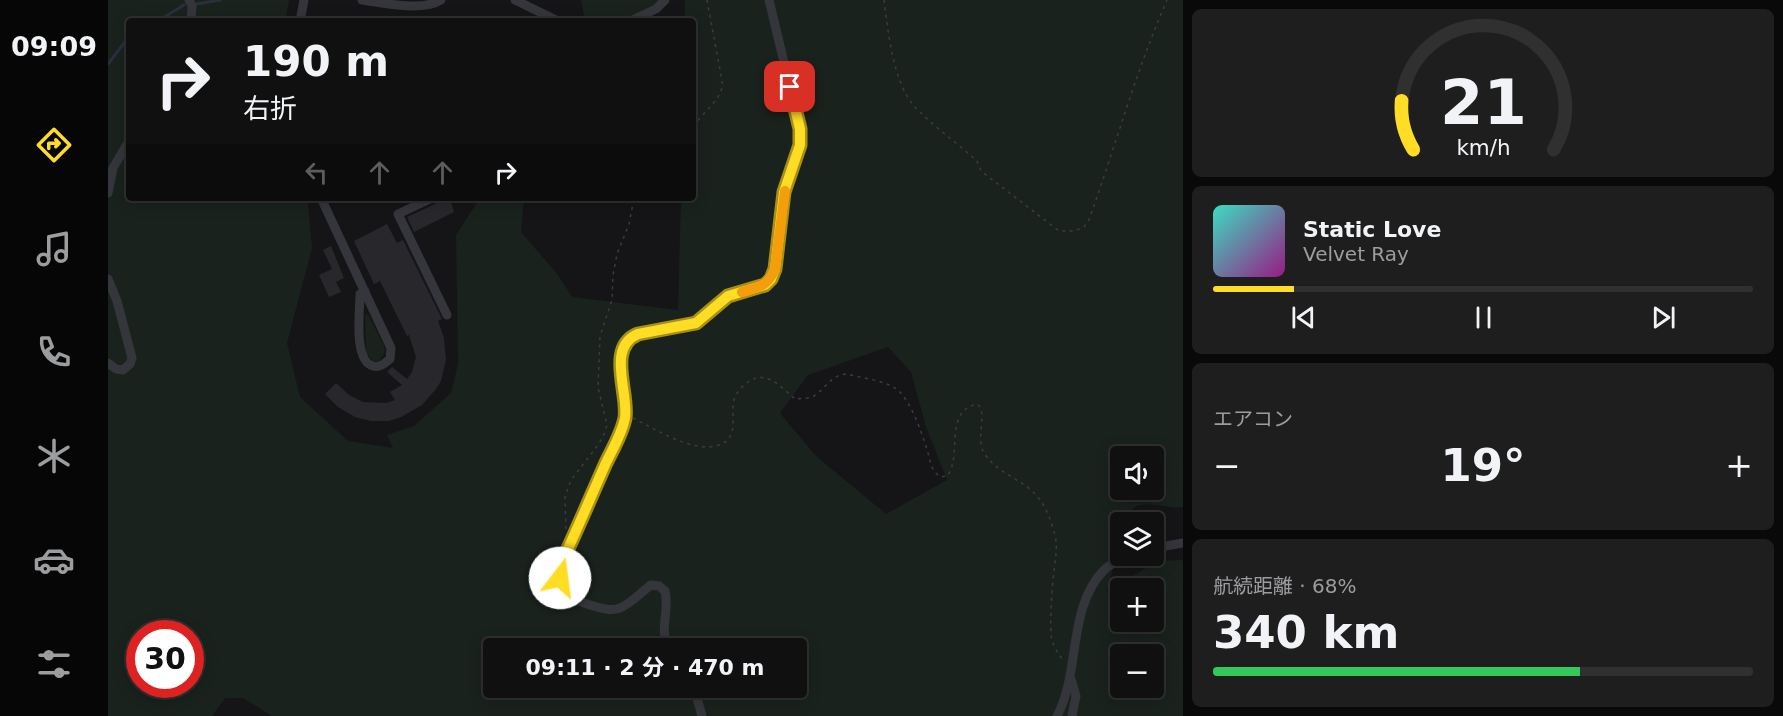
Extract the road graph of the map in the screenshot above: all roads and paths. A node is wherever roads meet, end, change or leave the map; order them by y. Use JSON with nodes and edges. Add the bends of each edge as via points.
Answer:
{"nodes":[{"id":1,"x":189,"y":0,"type":"edge"},
{"id":2,"x":304,"y":0,"type":"edge"},
{"id":3,"x":362,"y":0,"type":"edge"},
{"id":4,"x":441,"y":0,"type":"edge"},
{"id":5,"x":515,"y":0,"type":"edge"},
{"id":6,"x":665,"y":0,"type":"edge"},
{"id":7,"x":707,"y":0,"type":"edge"},
{"id":8,"x":769,"y":0,"type":"edge"},
{"id":9,"x":884,"y":0,"type":"edge"},
{"id":10,"x":1167,"y":0,"type":"edge"},
{"id":11,"x":390,"y":2,"type":"edge"},
{"id":12,"x":191,"y":18,"type":"edge"},
{"id":13,"x":301,"y":18,"type":"edge"},
{"id":14,"x":552,"y":18,"type":"edge"},
{"id":15,"x":636,"y":18,"type":"edge"},
{"id":16,"x":696,"y":123,"type":"edge"},
{"id":17,"x":126,"y":146,"type":"edge"},
{"id":18,"x":108,"y":193,"type":"edge"},
{"id":19,"x":322,"y":201,"type":"edge"},
{"id":20,"x":426,"y":201,"type":"edge"},
{"id":21,"x":633,"y":201,"type":"edge"},
{"id":22,"x":108,"y":279,"type":"edge"},
{"id":23,"x":365,"y":291,"type":"junction"},
{"id":24,"x":447,"y":315,"type":"dead end"},
{"id":25,"x":108,"y":363,"type":"edge"},
{"id":26,"x":626,"y":414,"type":"junction"},
{"id":27,"x":571,"y":542,"type":"junction"},
{"id":28,"x":1183,"y":543,"type":"edge"},
{"id":29,"x":1164,"y":546,"type":"edge"},
{"id":30,"x":1110,"y":566,"type":"edge"},
{"id":31,"x":664,"y":638,"type":"edge"},
{"id":32,"x":1072,"y":669,"type":"junction"},
{"id":33,"x":1071,"y":679,"type":"junction"},
{"id":34,"x":697,"y":698,"type":"edge"},
{"id":35,"x":702,"y":716,"type":"edge"},
{"id":36,"x":1057,"y":716,"type":"edge"},
{"id":37,"x":1072,"y":716,"type":"edge"}],
"edges":[{"from":1,"to":12,"type":"street"},
{"from":2,"to":13,"type":"street"},
{"from":3,"to":11,"type":"street"},
{"from":4,"to":11,"type":"street","via":[[422,6]]},
{"from":5,"to":14,"type":"street"},
{"from":6,"to":15,"type":"street"},
{"from":7,"to":16,"type":"path","via":[[723,86]]},
{"from":8,"to":26,"type":"street","via":[[800,137],[784,192],[775,269],[765,285],[728,296],[696,323],[631,337],[622,352]]},
{"from":9,"to":10,"type":"path","via":[[900,78],[914,105],[977,161],[981,171],[1063,232],[1084,227],[1089,220],[1131,92]]},
{"from":17,"to":18,"type":"street","via":[[113,168]]},
{"from":19,"to":23,"type":"street"},
{"from":20,"to":24,"type":"street","via":[[398,214]]},
{"from":21,"to":27,"type":"path","via":[[617,254],[612,300],[600,336],[598,387],[607,425],[603,437],[571,480],[565,497],[564,516]]},
{"from":22,"to":25,"type":"street","via":[[132,358],[123,370]]},
{"from":23,"to":23,"type":"street","via":[[391,348],[390,359],[380,366],[364,360],[360,350],[360,294]]},
{"from":26,"to":27,"type":"street"},
{"from":26,"to":32,"type":"path","via":[[669,438],[719,445],[732,433],[734,399],[753,379],[771,379],[795,399],[814,396],[833,378],[846,374],[890,385],[903,395],[922,434],[932,468],[941,477],[947,476],[954,465],[959,418],[971,405],[981,406],[980,438],[984,453],[990,462],[1035,494],[1049,519],[1057,549],[1051,639]]},
{"from":27,"to":31,"type":"street","via":[[560,566],[566,592],[578,602],[609,610],[620,608],[651,585],[659,586],[667,600]]},
{"from":28,"to":29,"type":"street"},
{"from":30,"to":32,"type":"street","via":[[1093,584],[1081,613]]},
{"from":32,"to":33,"type":"street"},
{"from":33,"to":36,"type":"street"},
{"from":33,"to":37,"type":"street","via":[[1076,696]]},
{"from":34,"to":35,"type":"street"}]}
